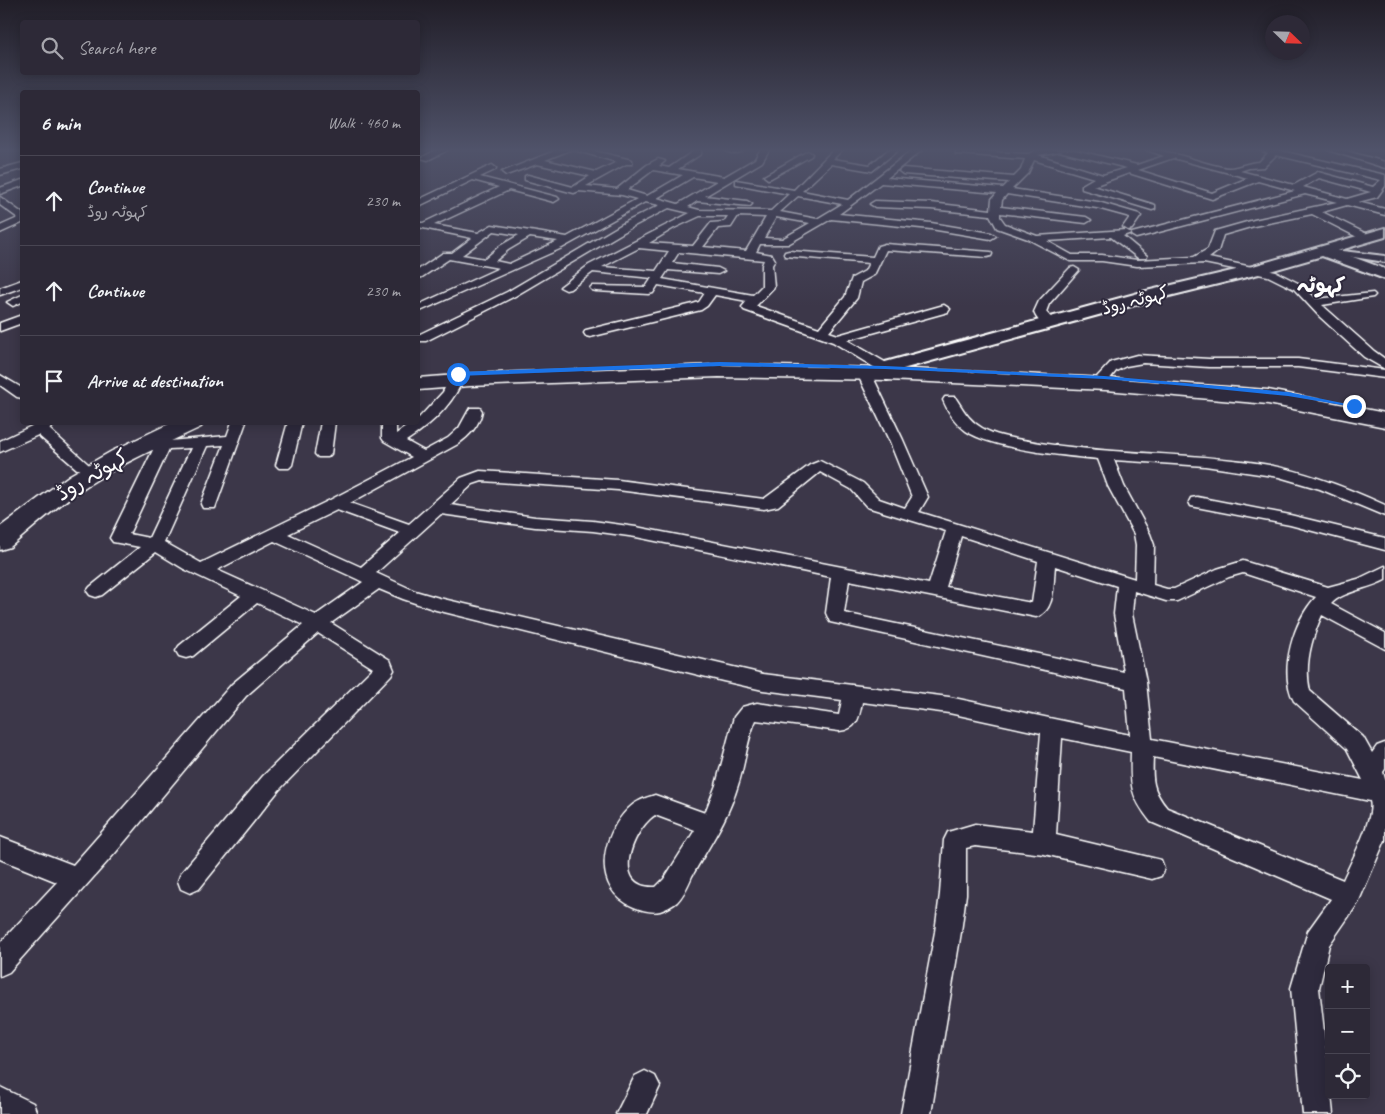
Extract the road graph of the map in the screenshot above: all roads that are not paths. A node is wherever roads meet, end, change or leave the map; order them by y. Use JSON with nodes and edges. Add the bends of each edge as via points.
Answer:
{"nodes":[{"id":1,"x":3,"y":202,"type":"edge"},
{"id":2,"x":471,"y":202,"type":"edge"},
{"id":3,"x":641,"y":202,"type":"edge"},
{"id":4,"x":654,"y":202,"type":"edge"},
{"id":5,"x":689,"y":202,"type":"edge"},
{"id":6,"x":721,"y":202,"type":"edge"},
{"id":7,"x":785,"y":202,"type":"edge"},
{"id":8,"x":845,"y":202,"type":"edge"},
{"id":9,"x":999,"y":202,"type":"edge"},
{"id":10,"x":1074,"y":202,"type":"edge"},
{"id":11,"x":1135,"y":202,"type":"edge"},
{"id":12,"x":1268,"y":202,"type":"edge"},
{"id":13,"x":1345,"y":202,"type":"edge"},
{"id":14,"x":1351,"y":202,"type":"edge"},
{"id":15,"x":850,"y":203,"type":"joint"},
{"id":16,"x":875,"y":204,"type":"dead end"},
{"id":17,"x":667,"y":205,"type":"junction"},
{"id":18,"x":440,"y":207,"type":"dead end"},
{"id":19,"x":1152,"y":207,"type":"dead end"},
{"id":20,"x":678,"y":208,"type":"junction"},
{"id":21,"x":776,"y":211,"type":"junction"},
{"id":22,"x":995,"y":211,"type":"junction"},
{"id":23,"x":1313,"y":211,"type":"junction"},
{"id":24,"x":1385,"y":212,"type":"edge"},
{"id":25,"x":699,"y":213,"type":"junction"},
{"id":26,"x":735,"y":214,"type":"junction"},
{"id":27,"x":20,"y":215,"type":"edge"},
{"id":28,"x":829,"y":216,"type":"junction"},
{"id":29,"x":1086,"y":220,"type":"dead end"},
{"id":30,"x":20,"y":221,"type":"edge"},
{"id":31,"x":819,"y":222,"type":"junction"},
{"id":32,"x":963,"y":222,"type":"dead end"},
{"id":33,"x":420,"y":223,"type":"edge"},
{"id":34,"x":1001,"y":226,"type":"junction"},
{"id":35,"x":0,"y":230,"type":"edge"},
{"id":36,"x":1130,"y":232,"type":"junction"},
{"id":37,"x":1385,"y":232,"type":"edge"},
{"id":38,"x":528,"y":234,"type":"junction"},
{"id":39,"x":1113,"y":234,"type":"junction"},
{"id":40,"x":991,"y":236,"type":"dead end"},
{"id":41,"x":481,"y":237,"type":"junction"},
{"id":42,"x":1367,"y":238,"type":"junction"},
{"id":43,"x":1035,"y":239,"type":"junction"},
{"id":44,"x":569,"y":240,"type":"junction"},
{"id":45,"x":759,"y":240,"type":"junction"},
{"id":46,"x":637,"y":245,"type":"junction"},
{"id":47,"x":675,"y":249,"type":"junction"},
{"id":48,"x":695,"y":250,"type":"junction"},
{"id":49,"x":1324,"y":251,"type":"junction"},
{"id":50,"x":749,"y":254,"type":"junction"},
{"id":51,"x":789,"y":254,"type":"dead end"},
{"id":52,"x":987,"y":254,"type":"dead end"},
{"id":53,"x":454,"y":256,"type":"junction"},
{"id":54,"x":1142,"y":256,"type":"dead end"},
{"id":55,"x":1385,"y":259,"type":"edge"},
{"id":56,"x":875,"y":260,"type":"junction"},
{"id":57,"x":1196,"y":260,"type":"junction"},
{"id":58,"x":488,"y":262,"type":"junction"},
{"id":59,"x":508,"y":267,"type":"junction"},
{"id":60,"x":591,"y":269,"type":"junction"},
{"id":61,"x":1074,"y":270,"type":"dead end"},
{"id":62,"x":1258,"y":270,"type":"junction"},
{"id":63,"x":718,"y":271,"type":"dead end"},
{"id":64,"x":420,"y":273,"type":"edge"},
{"id":65,"x":660,"y":274,"type":"junction"},
{"id":66,"x":1385,"y":274,"type":"edge"},
{"id":67,"x":20,"y":284,"type":"edge"},
{"id":68,"x":566,"y":287,"type":"dead end"},
{"id":69,"x":596,"y":288,"type":"dead end"},
{"id":70,"x":0,"y":292,"type":"edge"},
{"id":71,"x":712,"y":292,"type":"junction"},
{"id":72,"x":1369,"y":295,"type":"dead end"},
{"id":73,"x":755,"y":299,"type":"junction"},
{"id":74,"x":1314,"y":303,"type":"junction"},
{"id":75,"x":421,"y":305,"type":"edge"},
{"id":76,"x":944,"y":309,"type":"dead end"},
{"id":77,"x":20,"y":320,"type":"edge"},
{"id":78,"x":1050,"y":323,"type":"junction"},
{"id":79,"x":0,"y":327,"type":"edge"},
{"id":80,"x":590,"y":333,"type":"dead end"},
{"id":81,"x":821,"y":334,"type":"junction"},
{"id":82,"x":422,"y":338,"type":"dead end"},
{"id":83,"x":837,"y":340,"type":"junction"},
{"id":84,"x":1385,"y":365,"type":"edge"},
{"id":85,"x":886,"y":371,"type":"junction"},
{"id":86,"x":864,"y":373,"type":"junction"},
{"id":87,"x":1385,"y":374,"type":"edge"},
{"id":88,"x":420,"y":378,"type":"edge"},
{"id":89,"x":457,"y":378,"type":"junction"},
{"id":90,"x":1104,"y":378,"type":"junction"},
{"id":91,"x":0,"y":379,"type":"edge"},
{"id":92,"x":420,"y":384,"type":"edge"},
{"id":93,"x":20,"y":393,"type":"edge"},
{"id":94,"x":950,"y":400,"type":"dead end"},
{"id":95,"x":475,"y":411,"type":"dead end"},
{"id":96,"x":1385,"y":413,"type":"edge"},
{"id":97,"x":1385,"y":420,"type":"edge"},
{"id":98,"x":420,"y":422,"type":"edge"},
{"id":99,"x":46,"y":425,"type":"edge"},
{"id":100,"x":49,"y":425,"type":"edge"},
{"id":101,"x":168,"y":425,"type":"edge"},
{"id":102,"x":238,"y":425,"type":"edge"},
{"id":103,"x":294,"y":425,"type":"edge"},
{"id":104,"x":328,"y":425,"type":"edge"},
{"id":105,"x":389,"y":425,"type":"edge"},
{"id":106,"x":416,"y":425,"type":"edge"},
{"id":107,"x":197,"y":432,"type":"edge"},
{"id":108,"x":233,"y":440,"type":"junction"},
{"id":109,"x":396,"y":441,"type":"junction"},
{"id":110,"x":163,"y":445,"type":"junction"},
{"id":111,"x":0,"y":447,"type":"edge"},
{"id":112,"x":138,"y":447,"type":"junction"},
{"id":113,"x":323,"y":454,"type":"dead end"},
{"id":114,"x":1104,"y":455,"type":"junction"},
{"id":115,"x":424,"y":457,"type":"junction"},
{"id":116,"x":284,"y":465,"type":"dead end"},
{"id":117,"x":82,"y":466,"type":"junction"},
{"id":118,"x":1197,"y":502,"type":"dead end"},
{"id":119,"x":209,"y":504,"type":"dead end"},
{"id":120,"x":336,"y":504,"type":"junction"},
{"id":121,"x":437,"y":508,"type":"junction"},
{"id":122,"x":1385,"y":511,"type":"edge"},
{"id":123,"x":909,"y":515,"type":"junction"},
{"id":124,"x":0,"y":527,"type":"edge"},
{"id":125,"x":955,"y":529,"type":"junction"},
{"id":126,"x":412,"y":531,"type":"junction"},
{"id":127,"x":275,"y":536,"type":"junction"},
{"id":128,"x":0,"y":541,"type":"edge"},
{"id":129,"x":155,"y":544,"type":"junction"},
{"id":130,"x":1385,"y":544,"type":"edge"},
{"id":131,"x":1047,"y":559,"type":"junction"},
{"id":132,"x":202,"y":570,"type":"junction"},
{"id":133,"x":842,"y":572,"type":"junction"},
{"id":134,"x":1385,"y":572,"type":"edge"},
{"id":135,"x":370,"y":578,"type":"junction"},
{"id":136,"x":1135,"y":586,"type":"junction"},
{"id":137,"x":96,"y":591,"type":"dead end"},
{"id":138,"x":935,"y":592,"type":"junction"},
{"id":139,"x":255,"y":595,"type":"junction"},
{"id":140,"x":1324,"y":600,"type":"junction"},
{"id":141,"x":318,"y":624,"type":"junction"},
{"id":142,"x":1385,"y":642,"type":"edge"},
{"id":143,"x":186,"y":651,"type":"dead end"},
{"id":144,"x":1136,"y":682,"type":"junction"},
{"id":145,"x":853,"y":694,"type":"junction"},
{"id":146,"x":1052,"y":727,"type":"junction"},
{"id":147,"x":1142,"y":746,"type":"junction"},
{"id":148,"x":1385,"y":752,"type":"edge"},
{"id":149,"x":1374,"y":782,"type":"junction"},
{"id":150,"x":709,"y":825,"type":"dead end"},
{"id":151,"x":1044,"y":843,"type":"junction"},
{"id":152,"x":0,"y":848,"type":"edge"},
{"id":153,"x":1152,"y":868,"type":"dead end"},
{"id":154,"x":76,"y":878,"type":"junction"},
{"id":155,"x":190,"y":882,"type":"dead end"},
{"id":156,"x":1349,"y":895,"type":"junction"},
{"id":157,"x":0,"y":963,"type":"edge"},
{"id":158,"x":645,"y":1086,"type":"dead end"},
{"id":159,"x":0,"y":1102,"type":"edge"},
{"id":160,"x":22,"y":1114,"type":"edge"},
{"id":161,"x":631,"y":1114,"type":"edge"},
{"id":162,"x":916,"y":1114,"type":"edge"},
{"id":163,"x":1318,"y":1114,"type":"edge"}],
"edges":[{"from":1,"to":27,"type":"street"},
{"from":2,"to":33,"type":"street"},
{"from":3,"to":44,"type":"street"},
{"from":4,"to":17,"type":"street"},
{"from":5,"to":20,"type":"street"},
{"from":6,"to":21,"type":"street"},
{"from":7,"to":21,"type":"street"},
{"from":8,"to":15,"type":"street"},
{"from":9,"to":22,"type":"street"},
{"from":10,"to":36,"type":"street","via":[[1136,216]]},
{"from":11,"to":19,"type":"street"},
{"from":12,"to":36,"type":"street"},
{"from":13,"to":23,"type":"street"},
{"from":14,"to":24,"type":"street"},
{"from":15,"to":28,"type":"street"},
{"from":16,"to":22,"type":"street"},
{"from":17,"to":20,"type":"street"},
{"from":17,"to":82,"type":"street","via":[[511,294]]},
{"from":18,"to":33,"type":"street"},
{"from":20,"to":25,"type":"street"},
{"from":21,"to":26,"type":"street"},
{"from":21,"to":31,"type":"street"},
{"from":21,"to":45,"type":"street"},
{"from":22,"to":29,"type":"street"},
{"from":22,"to":34,"type":"street"},
{"from":23,"to":42,"type":"street"},
{"from":23,"to":57,"type":"street","via":[[1262,220],[1219,233],[1213,251]]},
{"from":25,"to":26,"type":"street"},
{"from":25,"to":46,"type":"street"},
{"from":26,"to":48,"type":"street","via":[[727,225],[715,226]]},
{"from":28,"to":31,"type":"street"},
{"from":28,"to":40,"type":"street","via":[[923,223]]},
{"from":30,"to":35,"type":"street"},
{"from":31,"to":45,"type":"street","via":[[784,242]]},
{"from":32,"to":34,"type":"street"},
{"from":33,"to":41,"type":"street"},
{"from":34,"to":43,"type":"street"},
{"from":36,"to":39,"type":"street"},
{"from":37,"to":42,"type":"main road","name":"کہوٹہ روڈ"},
{"from":38,"to":41,"type":"street","via":[[492,228]]},
{"from":38,"to":44,"type":"street"},
{"from":38,"to":58,"type":"street"},
{"from":39,"to":43,"type":"street"},
{"from":39,"to":54,"type":"street"},
{"from":41,"to":53,"type":"street"},
{"from":42,"to":49,"type":"main road","name":"کہوٹہ روڈ"},
{"from":43,"to":57,"type":"street","via":[[1070,258],[1138,263]]},
{"from":44,"to":59,"type":"street"},
{"from":45,"to":50,"type":"street"},
{"from":46,"to":47,"type":"street"},
{"from":46,"to":60,"type":"street"},
{"from":47,"to":48,"type":"street"},
{"from":47,"to":65,"type":"street"},
{"from":48,"to":50,"type":"street"},
{"from":49,"to":55,"type":"street"},
{"from":49,"to":62,"type":"main road","name":"کہوٹہ روڈ"},
{"from":49,"to":66,"type":"main road"},
{"from":50,"to":73,"type":"street","via":[[770,260],[767,265],[768,287]]},
{"from":51,"to":56,"type":"street"},
{"from":52,"to":56,"type":"street","via":[[886,247]]},
{"from":53,"to":58,"type":"street"},
{"from":53,"to":64,"type":"street","via":[[444,255],[432,260]]},
{"from":56,"to":81,"type":"street","via":[[870,273],[856,280],[849,301]]},
{"from":57,"to":62,"type":"street"},
{"from":58,"to":59,"type":"street"},
{"from":59,"to":75,"type":"street"},
{"from":60,"to":65,"type":"street"},
{"from":60,"to":68,"type":"street"},
{"from":61,"to":78,"type":"street","via":[[1043,303],[1040,312]]},
{"from":62,"to":74,"type":"street","via":[[1294,284]]},
{"from":62,"to":78,"type":"main road","name":"کہوٹہ روڈ"},
{"from":63,"to":65,"type":"street"},
{"from":65,"to":69,"type":"street","via":[[649,291]]},
{"from":65,"to":71,"type":"street"},
{"from":67,"to":70,"type":"street"},
{"from":71,"to":73,"type":"street"},
{"from":71,"to":80,"type":"street","via":[[697,307]]},
{"from":72,"to":74,"type":"street"},
{"from":73,"to":81,"type":"street","via":[[748,306]]},
{"from":74,"to":84,"type":"street"},
{"from":76,"to":83,"type":"street"},
{"from":77,"to":79,"type":"street"},
{"from":78,"to":85,"type":"main road","name":"کہوٹہ روڈ"},
{"from":81,"to":83,"type":"street"},
{"from":83,"to":85,"type":"street"},
{"from":85,"to":86,"type":"main road","name":"کہوٹہ روڈ"},
{"from":85,"to":89,"type":"main road","name":"کہوٹہ روڈ","via":[[710,364]]},
{"from":85,"to":90,"type":"main road"},
{"from":85,"to":97,"type":"main road","via":[[1268,397]]},
{"from":86,"to":89,"type":"main road","name":"کہوٹہ روڈ","via":[[719,371]]},
{"from":86,"to":123,"type":"street","via":[[920,497]]},
{"from":87,"to":90,"type":"street","via":[[1298,363],[1209,363],[1143,358],[1120,363]]},
{"from":88,"to":89,"type":"main road","name":"کہوٹہ روڈ"},
{"from":89,"to":92,"type":"main road","name":"کہوٹہ روڈ"},
{"from":89,"to":98,"type":"street","via":[[433,412]]},
{"from":90,"to":96,"type":"main road","via":[[1288,394]]},
{"from":91,"to":93,"type":"street"},
{"from":94,"to":114,"type":"street","via":[[962,421],[990,437],[1056,451]]},
{"from":95,"to":115,"type":"street","via":[[468,430]]},
{"from":99,"to":111,"type":"street"},
{"from":100,"to":117,"type":"street"},
{"from":101,"to":117,"type":"main road","name":"کہوٹہ روڈ"},
{"from":102,"to":108,"type":"street"},
{"from":103,"to":116,"type":"street"},
{"from":104,"to":113,"type":"street"},
{"from":105,"to":109,"type":"street","via":[[390,438]]},
{"from":106,"to":109,"type":"street"},
{"from":107,"to":108,"type":"street"},
{"from":107,"to":110,"type":"street"},
{"from":107,"to":112,"type":"main road","name":"کہوٹہ روڈ"},
{"from":107,"to":129,"type":"street"},
{"from":108,"to":119,"type":"street"},
{"from":109,"to":115,"type":"street"},
{"from":110,"to":112,"type":"street"},
{"from":110,"to":129,"type":"street","via":[[119,538]]},
{"from":112,"to":128,"type":"main road","name":"کہوٹہ روڈ","via":[[78,480],[38,508]]},
{"from":114,"to":122,"type":"street","via":[[1188,459],[1265,469],[1304,479]]},
{"from":114,"to":136,"type":"street","via":[[1145,544]]},
{"from":115,"to":120,"type":"street"},
{"from":117,"to":124,"type":"main road","name":"کہوٹہ روڈ"},
{"from":118,"to":130,"type":"street","via":[[1290,520]]},
{"from":120,"to":126,"type":"street"},
{"from":120,"to":127,"type":"street"},
{"from":121,"to":123,"type":"street","via":[[467,481],[480,476],[618,485],[764,504],[772,502],[820,466],[857,486],[873,503]]},
{"from":121,"to":126,"type":"street"},
{"from":121,"to":133,"type":"street","via":[[636,532]]},
{"from":123,"to":125,"type":"street"},
{"from":125,"to":131,"type":"street"},
{"from":125,"to":138,"type":"street"},
{"from":126,"to":135,"type":"street"},
{"from":127,"to":132,"type":"street"},
{"from":127,"to":135,"type":"street"},
{"from":129,"to":132,"type":"street"},
{"from":129,"to":137,"type":"street"},
{"from":131,"to":136,"type":"street"},
{"from":131,"to":138,"type":"street","via":[[1040,605],[1036,610]]},
{"from":132,"to":139,"type":"street"},
{"from":133,"to":138,"type":"street"},
{"from":133,"to":144,"type":"street","via":[[834,612],[836,617]]},
{"from":134,"to":140,"type":"street"},
{"from":135,"to":141,"type":"street"},
{"from":135,"to":145,"type":"street","via":[[436,604],[714,671],[763,682]]},
{"from":136,"to":140,"type":"street","via":[[1177,595],[1223,572],[1243,567]]},
{"from":136,"to":144,"type":"street","via":[[1123,614]]},
{"from":139,"to":141,"type":"street"},
{"from":139,"to":143,"type":"street"},
{"from":140,"to":142,"type":"street"},
{"from":140,"to":149,"type":"street","via":[[1310,617],[1303,634],[1297,685],[1301,695],[1355,743]]},
{"from":141,"to":154,"type":"street","via":[[228,701]]},
{"from":141,"to":155,"type":"street","via":[[382,665],[384,670],[271,784]]},
{"from":144,"to":147,"type":"street"},
{"from":145,"to":146,"type":"street","via":[[949,705]]},
{"from":145,"to":150,"type":"street","via":[[846,722],[749,712],[724,796]]},
{"from":146,"to":147,"type":"street"},
{"from":146,"to":151,"type":"street"},
{"from":147,"to":149,"type":"street"},
{"from":147,"to":156,"type":"street","via":[[1141,780],[1147,800],[1159,815]]},
{"from":148,"to":149,"type":"street"},
{"from":149,"to":156,"type":"street","via":[[1383,807],[1375,835]]},
{"from":151,"to":153,"type":"street"},
{"from":151,"to":162,"type":"street","via":[[975,835],[956,840],[948,932]]},
{"from":152,"to":154,"type":"street"},
{"from":154,"to":157,"type":"street"},
{"from":156,"to":163,"type":"street","via":[[1317,940],[1305,988]]},
{"from":158,"to":161,"type":"street"},
{"from":159,"to":160,"type":"street"}]}
